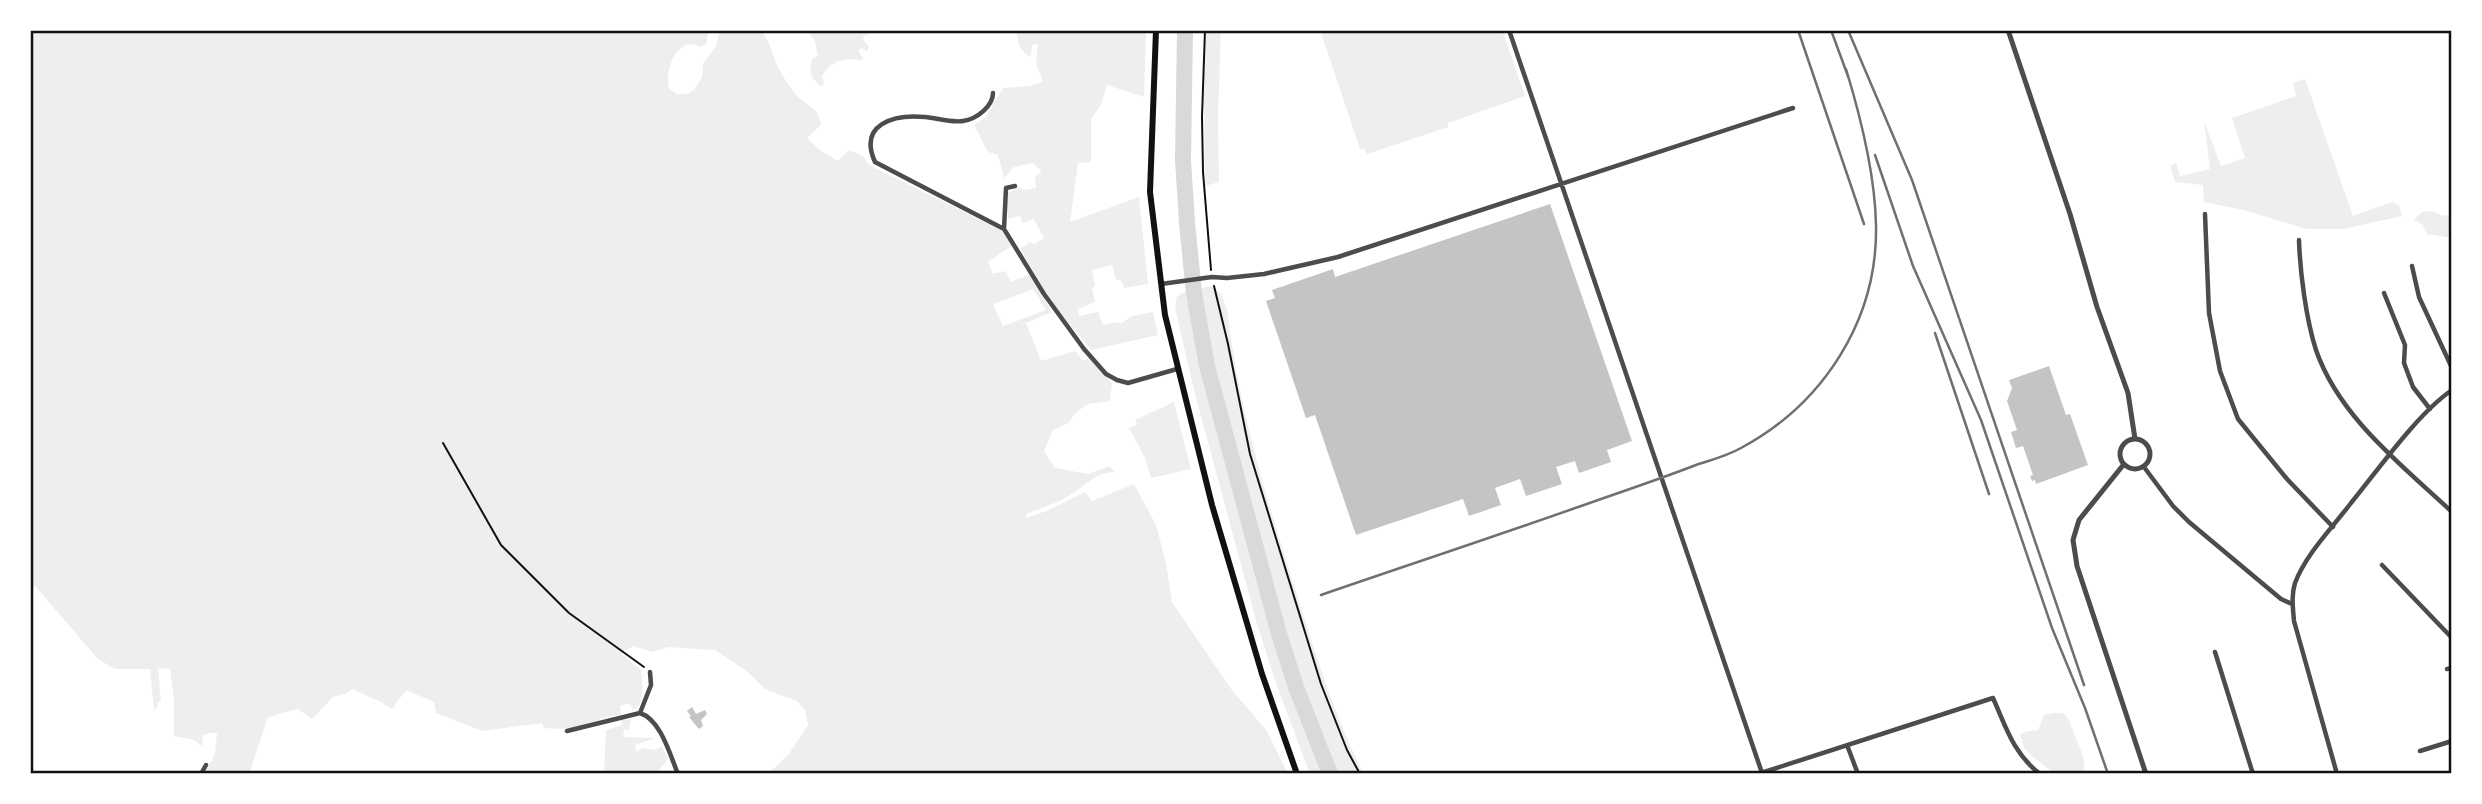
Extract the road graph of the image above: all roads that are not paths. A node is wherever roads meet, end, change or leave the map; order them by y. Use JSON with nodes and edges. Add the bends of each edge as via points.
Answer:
{"nodes":[{"id":1,"x":1156,"y":30,"type":"edge"},
{"id":2,"x":1509,"y":30,"type":"edge"},
{"id":3,"x":2008,"y":30,"type":"edge"},
{"id":4,"x":993,"y":93,"type":"dead end"},
{"id":5,"x":1793,"y":108,"type":"dead end"},
{"id":6,"x":1015,"y":186,"type":"dead end"},
{"id":7,"x":1561,"y":186,"type":"junction"},
{"id":8,"x":2205,"y":214,"type":"dead end"},
{"id":9,"x":1004,"y":229,"type":"junction"},
{"id":10,"x":2299,"y":240,"type":"dead end"},
{"id":11,"x":2412,"y":266,"type":"dead end"},
{"id":12,"x":1160,"y":285,"type":"junction"},
{"id":13,"x":2384,"y":293,"type":"dead end"},
{"id":14,"x":2452,"y":368,"type":"edge"},
{"id":15,"x":1177,"y":369,"type":"junction"},
{"id":16,"x":2452,"y":390,"type":"edge"},
{"id":17,"x":2430,"y":409,"type":"junction"},
{"id":18,"x":2135,"y":439,"type":"junction"},
{"id":19,"x":2391,"y":454,"type":"junction"},
{"id":20,"x":2124,"y":464,"type":"junction"},
{"id":21,"x":2144,"y":467,"type":"junction"},
{"id":22,"x":2452,"y":512,"type":"edge"},
{"id":23,"x":2333,"y":527,"type":"junction"},
{"id":24,"x":2382,"y":565,"type":"dead end"},
{"id":25,"x":2292,"y":604,"type":"junction"},
{"id":26,"x":2452,"y":638,"type":"edge"},
{"id":27,"x":2215,"y":652,"type":"dead end"},
{"id":28,"x":650,"y":672,"type":"road end"},
{"id":29,"x":640,"y":713,"type":"junction"},
{"id":30,"x":567,"y":731,"type":"dead end"},
{"id":31,"x":2452,"y":741,"type":"edge"},
{"id":32,"x":1847,"y":745,"type":"junction"},
{"id":33,"x":2420,"y":751,"type":"dead end"},
{"id":34,"x":206,"y":765,"type":"dead end"},
{"id":35,"x":201,"y":774,"type":"edge"},
{"id":36,"x":678,"y":774,"type":"edge"},
{"id":37,"x":1297,"y":774,"type":"edge"},
{"id":38,"x":1760,"y":774,"type":"edge"},
{"id":39,"x":1858,"y":774,"type":"edge"},
{"id":40,"x":2040,"y":774,"type":"edge"},
{"id":41,"x":2146,"y":774,"type":"edge"},
{"id":42,"x":2253,"y":774,"type":"edge"},
{"id":43,"x":2337,"y":774,"type":"edge"}],
"edges":[{"from":1,"to":12,"type":"main road","via":[[1150,192]]},
{"from":2,"to":7,"type":"street"},
{"from":3,"to":18,"type":"street","via":[[2128,393]]},
{"from":4,"to":9,"type":"street","via":[[988,107],[965,121],[923,116],[884,122],[874,131],[870,151],[883,168]]},
{"from":5,"to":7,"type":"street"},
{"from":6,"to":9,"type":"street","via":[[1006,188]]},
{"from":7,"to":12,"type":"street","via":[[1338,257],[1264,274]]},
{"from":7,"to":38,"type":"street"},
{"from":8,"to":23,"type":"street","via":[[2209,313],[2220,371],[2238,419]]},
{"from":9,"to":15,"type":"street","via":[[1044,294],[1106,374],[1128,383]]},
{"from":10,"to":19,"type":"street","via":[[2300,273],[2316,350],[2342,400]]},
{"from":11,"to":14,"type":"street","via":[[2419,297]]},
{"from":12,"to":15,"type":"main road"},
{"from":13,"to":17,"type":"street","via":[[2405,345],[2404,363],[2413,387]]},
{"from":15,"to":37,"type":"main road","via":[[1254,648]]},
{"from":16,"to":17,"type":"street"},
{"from":17,"to":19,"type":"street"},
{"from":18,"to":20,"type":"street","via":[[2122,448]]},
{"from":18,"to":21,"type":"street","via":[[2150,450]]},
{"from":19,"to":22,"type":"street"},
{"from":19,"to":23,"type":"street"},
{"from":20,"to":21,"type":"street"},
{"from":20,"to":41,"type":"street","via":[[2079,520],[2073,540],[2077,566]]},
{"from":21,"to":25,"type":"street","via":[[2189,522]]},
{"from":23,"to":25,"type":"street","via":[[2301,570]]},
{"from":24,"to":26,"type":"street"},
{"from":25,"to":43,"type":"street"},
{"from":27,"to":42,"type":"street"},
{"from":28,"to":29,"type":"street","via":[[651,685]]},
{"from":29,"to":30,"type":"street"},
{"from":29,"to":36,"type":"street","via":[[655,724]]},
{"from":31,"to":33,"type":"street"},
{"from":32,"to":38,"type":"street"},
{"from":32,"to":39,"type":"street"},
{"from":32,"to":40,"type":"street","via":[[1993,698],[2014,746]]},
{"from":34,"to":35,"type":"street"}]}
